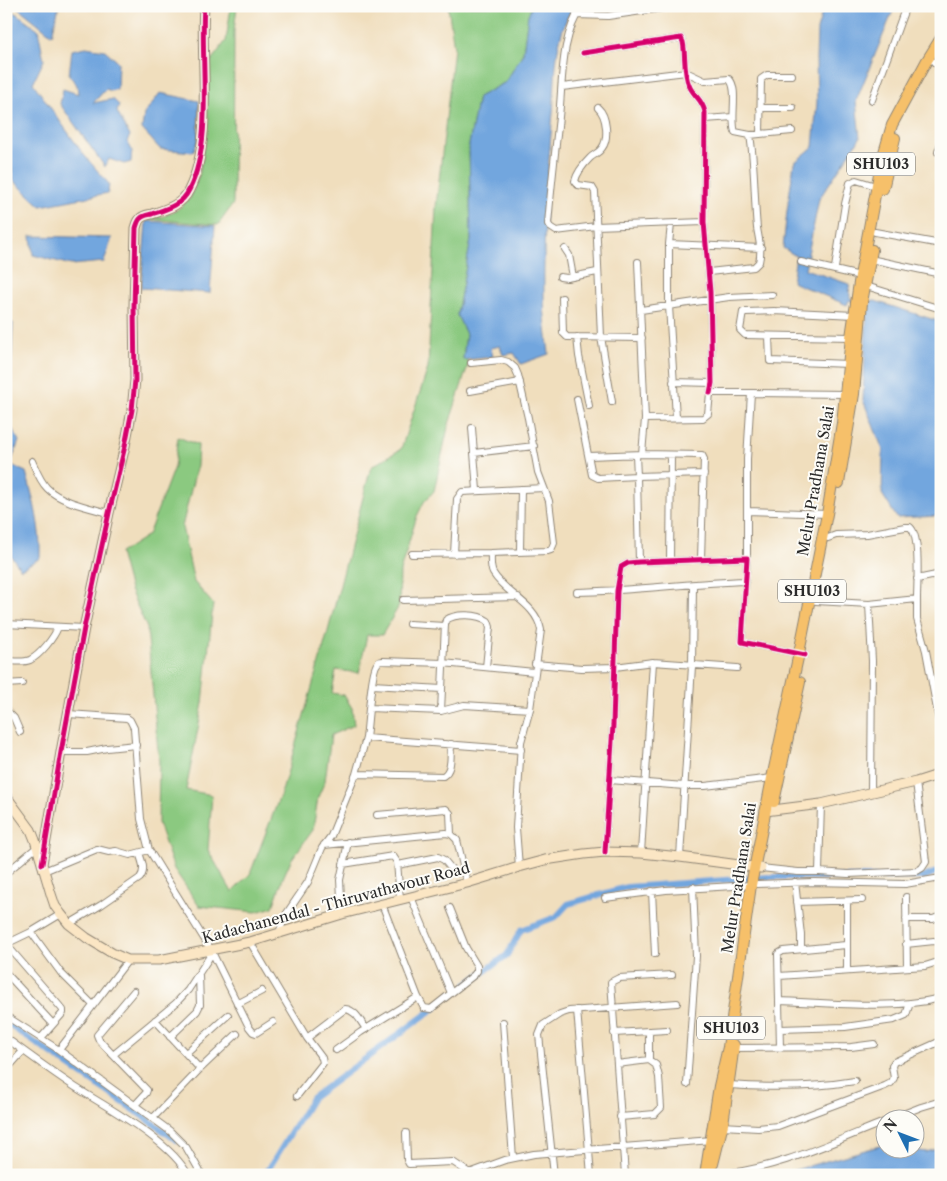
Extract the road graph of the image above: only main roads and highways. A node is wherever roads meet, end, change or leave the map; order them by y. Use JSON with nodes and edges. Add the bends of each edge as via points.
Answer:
{"nodes":[{"id":1,"x":204,"y":6,"type":"edge"},
{"id":2,"x":941,"y":38,"type":"edge"},
{"id":3,"x":941,"y":49,"type":"edge"},
{"id":4,"x":937,"y":65,"type":"edge"},
{"id":5,"x":859,"y":304,"type":"junction"},
{"id":6,"x":850,"y":394,"type":"junction"},
{"id":7,"x":802,"y":654,"type":"junction"},
{"id":8,"x":941,"y":774,"type":"edge"},
{"id":9,"x":6,"y":796,"type":"edge"},
{"id":10,"x":768,"y":810,"type":"junction"},
{"id":11,"x":43,"y":868,"type":"junction"},
{"id":12,"x":756,"y":877,"type":"junction"},
{"id":13,"x":731,"y":1048,"type":"junction"},
{"id":14,"x":715,"y":1140,"type":"junction"},
{"id":15,"x":704,"y":1175,"type":"edge"},
{"id":16,"x":713,"y":1175,"type":"edge"}],
"edges":[{"from":1,"to":11,"type":"main road","via":[[203,136],[194,178],[177,204],[144,216],[136,228],[135,380],[125,446],[84,628]]},
{"from":2,"to":5,"type":"main road","name":"Melur Pradhana Salai","number":"SHU103","via":[[892,124],[885,146],[860,276]]},
{"from":3,"to":4,"type":"main road","name":"Melur Pradhana Salai","number":"SHU103"},
{"from":4,"to":5,"type":"main road","name":"Melur Pradhana Salai","number":"SHU103","via":[[898,129],[885,179],[866,286]]},
{"from":5,"to":6,"type":"main road","name":"Melur Pradhana Salai","number":"SHU103"},
{"from":5,"to":6,"type":"main road","name":"Melur Pradhana Salai","number":"SHU103","via":[[851,337]]},
{"from":6,"to":7,"type":"main road","name":"Melur Pradhana Salai","number":"SHU103"},
{"from":6,"to":7,"type":"main road","name":"Melur Pradhana Salai","number":"SHU103","via":[[843,460],[816,601]]},
{"from":7,"to":10,"type":"main road","name":"Melur Pradhana Salai","number":"SHU103"},
{"from":7,"to":10,"type":"main road","name":"Melur Pradhana Salai","number":"SHU103","via":[[772,778]]},
{"from":8,"to":10,"type":"main road","via":[[821,804]]},
{"from":9,"to":11,"type":"main road","name":"Kadachanendal - Thiruvathavour Road","via":[[31,830]]},
{"from":10,"to":12,"type":"main road","name":"Melur Pradhana Salai","number":"SHU103"},
{"from":11,"to":12,"type":"main road","name":"Kadachanendal - Thiruvathavour Road","via":[[55,906],[69,924],[87,938],[128,960],[159,960],[250,942],[342,914],[566,856],[605,852],[680,857]]},
{"from":12,"to":13,"type":"main road","name":"Melur Pradhana Salai","number":"SHU103"},
{"from":13,"to":14,"type":"main road","name":"Melur Pradhana Salai","number":"SHU103","via":[[719,1086]]},
{"from":13,"to":14,"type":"main road","name":"Melur Pradhana Salai","number":"SHU103","via":[[722,1126]]},
{"from":14,"to":15,"type":"main road","name":"Melur Pradhana Salai","number":"SHU103"},
{"from":14,"to":16,"type":"main road","name":"Melur Pradhana Salai","number":"SHU103"}]}
